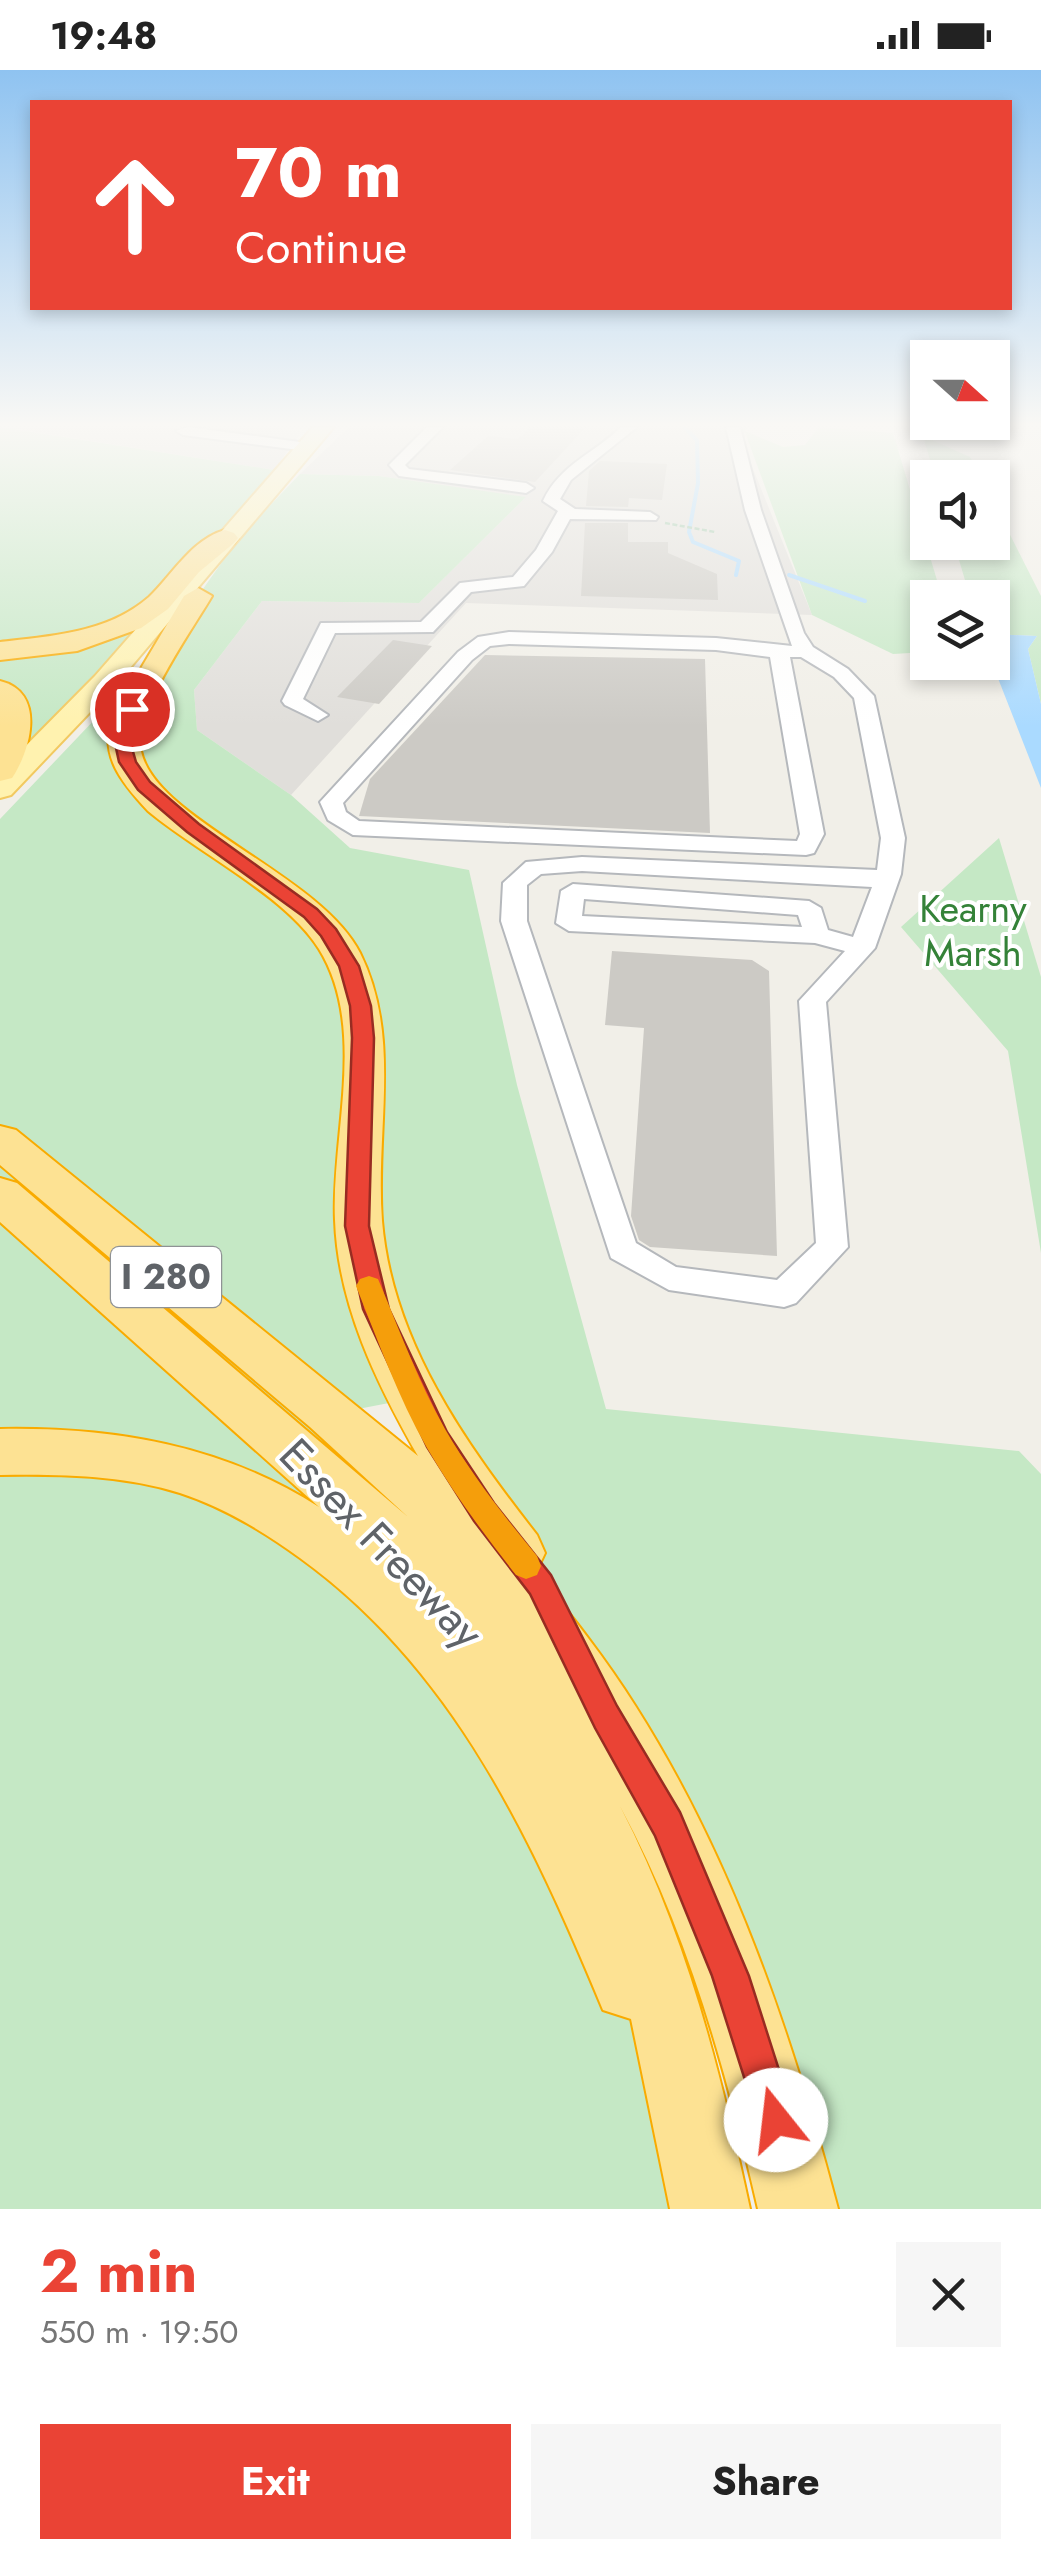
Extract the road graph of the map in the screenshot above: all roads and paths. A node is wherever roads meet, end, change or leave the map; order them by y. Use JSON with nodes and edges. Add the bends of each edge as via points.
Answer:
{"nodes":[{"id":1,"x":236,"y":527,"type":"edge"},
{"id":2,"x":244,"y":527,"type":"edge"},
{"id":3,"x":557,"y":527,"type":"edge"},
{"id":4,"x":685,"y":527,"type":"edge"},
{"id":5,"x":759,"y":527,"type":"edge"},
{"id":6,"x":715,"y":532,"type":"dead end"},
{"id":7,"x":225,"y":538,"type":"junction"},
{"id":8,"x":198,"y":596,"type":"junction"},
{"id":9,"x":0,"y":651,"type":"edge"},
{"id":10,"x":778,"y":652,"type":"junction"},
{"id":11,"x":804,"y":652,"type":"junction"},
{"id":12,"x":0,"y":690,"type":"edge"},
{"id":13,"x":318,"y":714,"type":"dead end"},
{"id":14,"x":0,"y":771,"type":"edge"},
{"id":15,"x":0,"y":790,"type":"edge"},
{"id":16,"x":0,"y":819,"type":"edge"},
{"id":17,"x":889,"y":874,"type":"junction"},
{"id":18,"x":816,"y":935,"type":"junction"},
{"id":19,"x":862,"y":948,"type":"junction"},
{"id":20,"x":0,"y":1140,"type":"edge"},
{"id":21,"x":0,"y":1195,"type":"edge"},
{"id":22,"x":0,"y":1452,"type":"edge"},
{"id":23,"x":606,"y":1717,"type":"junction"},
{"id":24,"x":706,"y":2189,"type":"edge"},
{"id":25,"x":798,"y":2209,"type":"edge"}],
"edges":[{"from":1,"to":7,"type":"main road"},
{"from":2,"to":8,"type":"main road"},
{"from":3,"to":13,"type":"lane","via":[[518,582],[466,588],[419,636],[328,627],[292,701]]},
{"from":4,"to":6,"type":"path"},
{"from":5,"to":11,"type":"lane"},
{"from":7,"to":9,"type":"highway","via":[[131,622],[66,644]]},
{"from":7,"to":15,"type":"main road","via":[[104,682]]},
{"from":8,"to":16,"type":"main road","via":[[116,696]]},
{"from":8,"to":23,"type":"highway","via":[[128,717],[128,762],[171,810],[311,913],[343,954],[362,1022],[357,1226],[376,1309],[437,1439],[541,1584]]},
{"from":10,"to":10,"type":"lane","via":[[716,644],[484,642],[331,802],[352,828],[391,832],[806,848],[812,834]]},
{"from":10,"to":11,"type":"lane"},
{"from":11,"to":17,"type":"lane","via":[[864,696],[893,838]]},
{"from":12,"to":14,"type":"highway","via":[[18,724]]},
{"from":17,"to":19,"type":"lane"},
{"from":17,"to":19,"type":"lane","via":[[872,880],[582,864],[535,867],[515,883],[514,921],[622,1250],[668,1278],[784,1294],[832,1247],[812,1001]]},
{"from":18,"to":18,"type":"lane","via":[[809,908],[572,892],[569,922]]},
{"from":18,"to":19,"type":"lane"},
{"from":20,"to":23,"type":"highway","name":"Essex Freeway","number":"I 280","via":[[441,1512],[540,1622]]},
{"from":21,"to":24,"type":"highway","name":"Essex Freeway","number":"I 280","via":[[382,1532],[448,1600],[510,1680],[577,1793],[634,1913],[672,2030]]},
{"from":22,"to":24,"type":"highway","via":[[102,1456],[197,1475],[314,1535],[403,1612],[491,1716],[546,1803],[620,1961]]},
{"from":23,"to":25,"type":"highway","name":"Essex Freeway","number":"I 280","via":[[668,1824],[702,1901],[754,2047]]}]}
